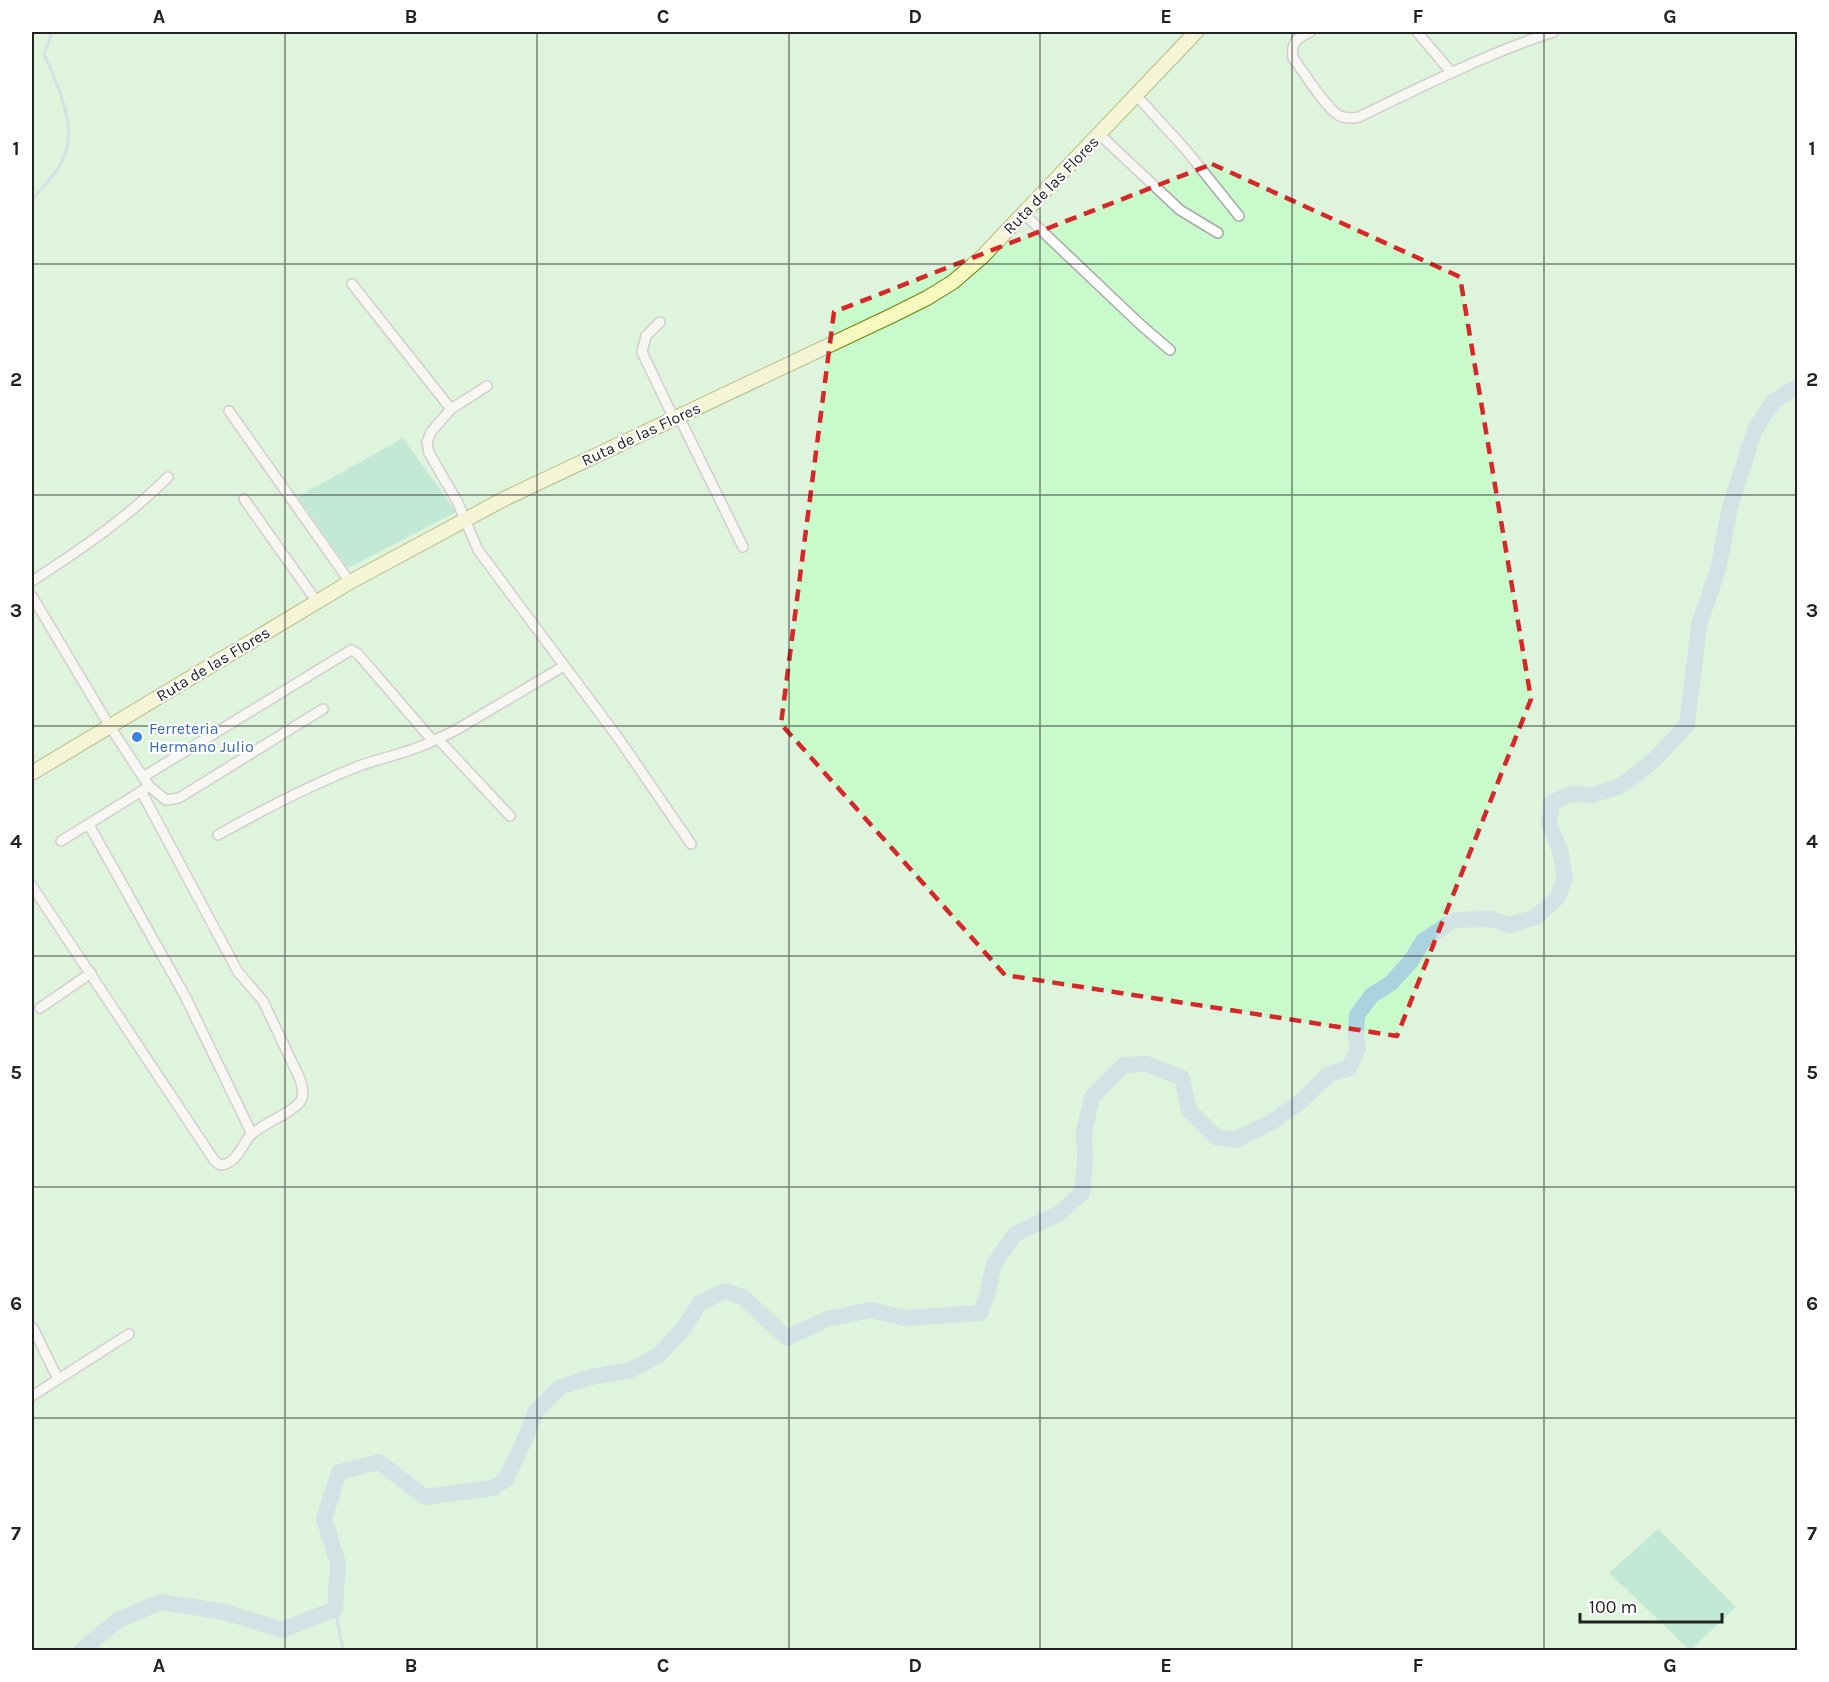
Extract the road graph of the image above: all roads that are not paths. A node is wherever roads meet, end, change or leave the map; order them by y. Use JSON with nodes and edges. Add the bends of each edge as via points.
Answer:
{"nodes":[{"id":1,"x":1196,"y":32,"type":"edge"},
{"id":2,"x":1310,"y":32,"type":"edge"},
{"id":3,"x":1418,"y":32,"type":"edge"},
{"id":4,"x":1553,"y":32,"type":"edge"},
{"id":5,"x":1451,"y":72,"type":"junction"},
{"id":6,"x":1136,"y":94,"type":"junction"},
{"id":7,"x":1099,"y":134,"type":"junction"},
{"id":8,"x":1023,"y":213,"type":"junction"},
{"id":9,"x":1239,"y":216,"type":"dead end"},
{"id":10,"x":1218,"y":233,"type":"dead end"},
{"id":11,"x":352,"y":284,"type":"dead end"},
{"id":12,"x":660,"y":322,"type":"dead end"},
{"id":13,"x":1170,"y":350,"type":"dead end"},
{"id":14,"x":487,"y":386,"type":"dead end"},
{"id":15,"x":451,"y":409,"type":"junction"},
{"id":16,"x":229,"y":411,"type":"dead end"},
{"id":17,"x":676,"y":418,"type":"junction"},
{"id":18,"x":168,"y":477,"type":"dead end"},
{"id":19,"x":244,"y":499,"type":"dead end"},
{"id":20,"x":465,"y":520,"type":"junction"},
{"id":21,"x":743,"y":547,"type":"dead end"},
{"id":22,"x":32,"y":581,"type":"edge"},
{"id":23,"x":350,"y":582,"type":"junction"},
{"id":24,"x":32,"y":596,"type":"edge"},
{"id":25,"x":316,"y":602,"type":"junction"},
{"id":26,"x":564,"y":666,"type":"junction"},
{"id":27,"x":323,"y":709,"type":"dead end"},
{"id":28,"x":109,"y":725,"type":"junction"},
{"id":29,"x":436,"y":740,"type":"junction"},
{"id":30,"x":32,"y":773,"type":"edge"},
{"id":31,"x":146,"y":782,"type":"junction"},
{"id":32,"x":142,"y":793,"type":"junction"},
{"id":33,"x":510,"y":816,"type":"dead end"},
{"id":34,"x":89,"y":825,"type":"junction"},
{"id":35,"x":218,"y":835,"type":"dead end"},
{"id":36,"x":62,"y":841,"type":"dead end"},
{"id":37,"x":691,"y":844,"type":"dead end"},
{"id":38,"x":32,"y":886,"type":"edge"},
{"id":39,"x":91,"y":973,"type":"junction"},
{"id":40,"x":40,"y":1008,"type":"dead end"},
{"id":41,"x":252,"y":1134,"type":"junction"},
{"id":42,"x":33,"y":1328,"type":"edge"},
{"id":43,"x":129,"y":1334,"type":"dead end"},
{"id":44,"x":58,"y":1379,"type":"junction"},
{"id":45,"x":32,"y":1396,"type":"edge"}],
"edges":[{"from":1,"to":6,"type":"main road","name":"Ruta de las Flores"},
{"from":2,"to":5,"type":"street","via":[[1296,40],[1293,58],[1331,108],[1349,119]]},
{"from":3,"to":5,"type":"street"},
{"from":4,"to":5,"type":"street"},
{"from":6,"to":7,"type":"main road","name":"Ruta de las Flores"},
{"from":6,"to":9,"type":"street"},
{"from":7,"to":8,"type":"main road","name":"Ruta de las Flores"},
{"from":7,"to":10,"type":"street","via":[[1180,210]]},
{"from":8,"to":13,"type":"street"},
{"from":8,"to":17,"type":"main road","name":"Ruta de las Flores","via":[[982,257],[927,298]]},
{"from":11,"to":15,"type":"street"},
{"from":12,"to":17,"type":"street","via":[[646,336],[642,352]]},
{"from":14,"to":15,"type":"street"},
{"from":15,"to":20,"type":"street","via":[[427,442],[429,453]]},
{"from":16,"to":23,"type":"street"},
{"from":17,"to":20,"type":"main road","name":"Ruta de las Flores"},
{"from":17,"to":21,"type":"street"},
{"from":18,"to":22,"type":"street","via":[[86,547]]},
{"from":19,"to":25,"type":"street"},
{"from":20,"to":23,"type":"main road","name":"Ruta de las Flores"},
{"from":20,"to":26,"type":"street","via":[[478,550]]},
{"from":23,"to":25,"type":"main road","name":"Ruta de las Flores"},
{"from":24,"to":28,"type":"street"},
{"from":25,"to":28,"type":"main road","name":"Ruta de las Flores"},
{"from":26,"to":29,"type":"street"},
{"from":26,"to":37,"type":"street"},
{"from":27,"to":31,"type":"street","via":[[179,798],[166,800]]},
{"from":28,"to":30,"type":"main road","name":"Ruta de las Flores"},
{"from":28,"to":31,"type":"street"},
{"from":29,"to":31,"type":"street","via":[[351,650]]},
{"from":29,"to":33,"type":"street"},
{"from":29,"to":35,"type":"street","via":[[321,782]]},
{"from":31,"to":32,"type":"street"},
{"from":32,"to":34,"type":"street"},
{"from":32,"to":41,"type":"street","via":[[238,972],[263,1001],[304,1092],[301,1101]]},
{"from":34,"to":36,"type":"street"},
{"from":34,"to":41,"type":"street","via":[[185,996]]},
{"from":38,"to":39,"type":"street"},
{"from":39,"to":40,"type":"street"},
{"from":39,"to":41,"type":"street","via":[[214,1160],[227,1165]]},
{"from":42,"to":44,"type":"street"},
{"from":43,"to":44,"type":"street"},
{"from":44,"to":45,"type":"street"}]}
